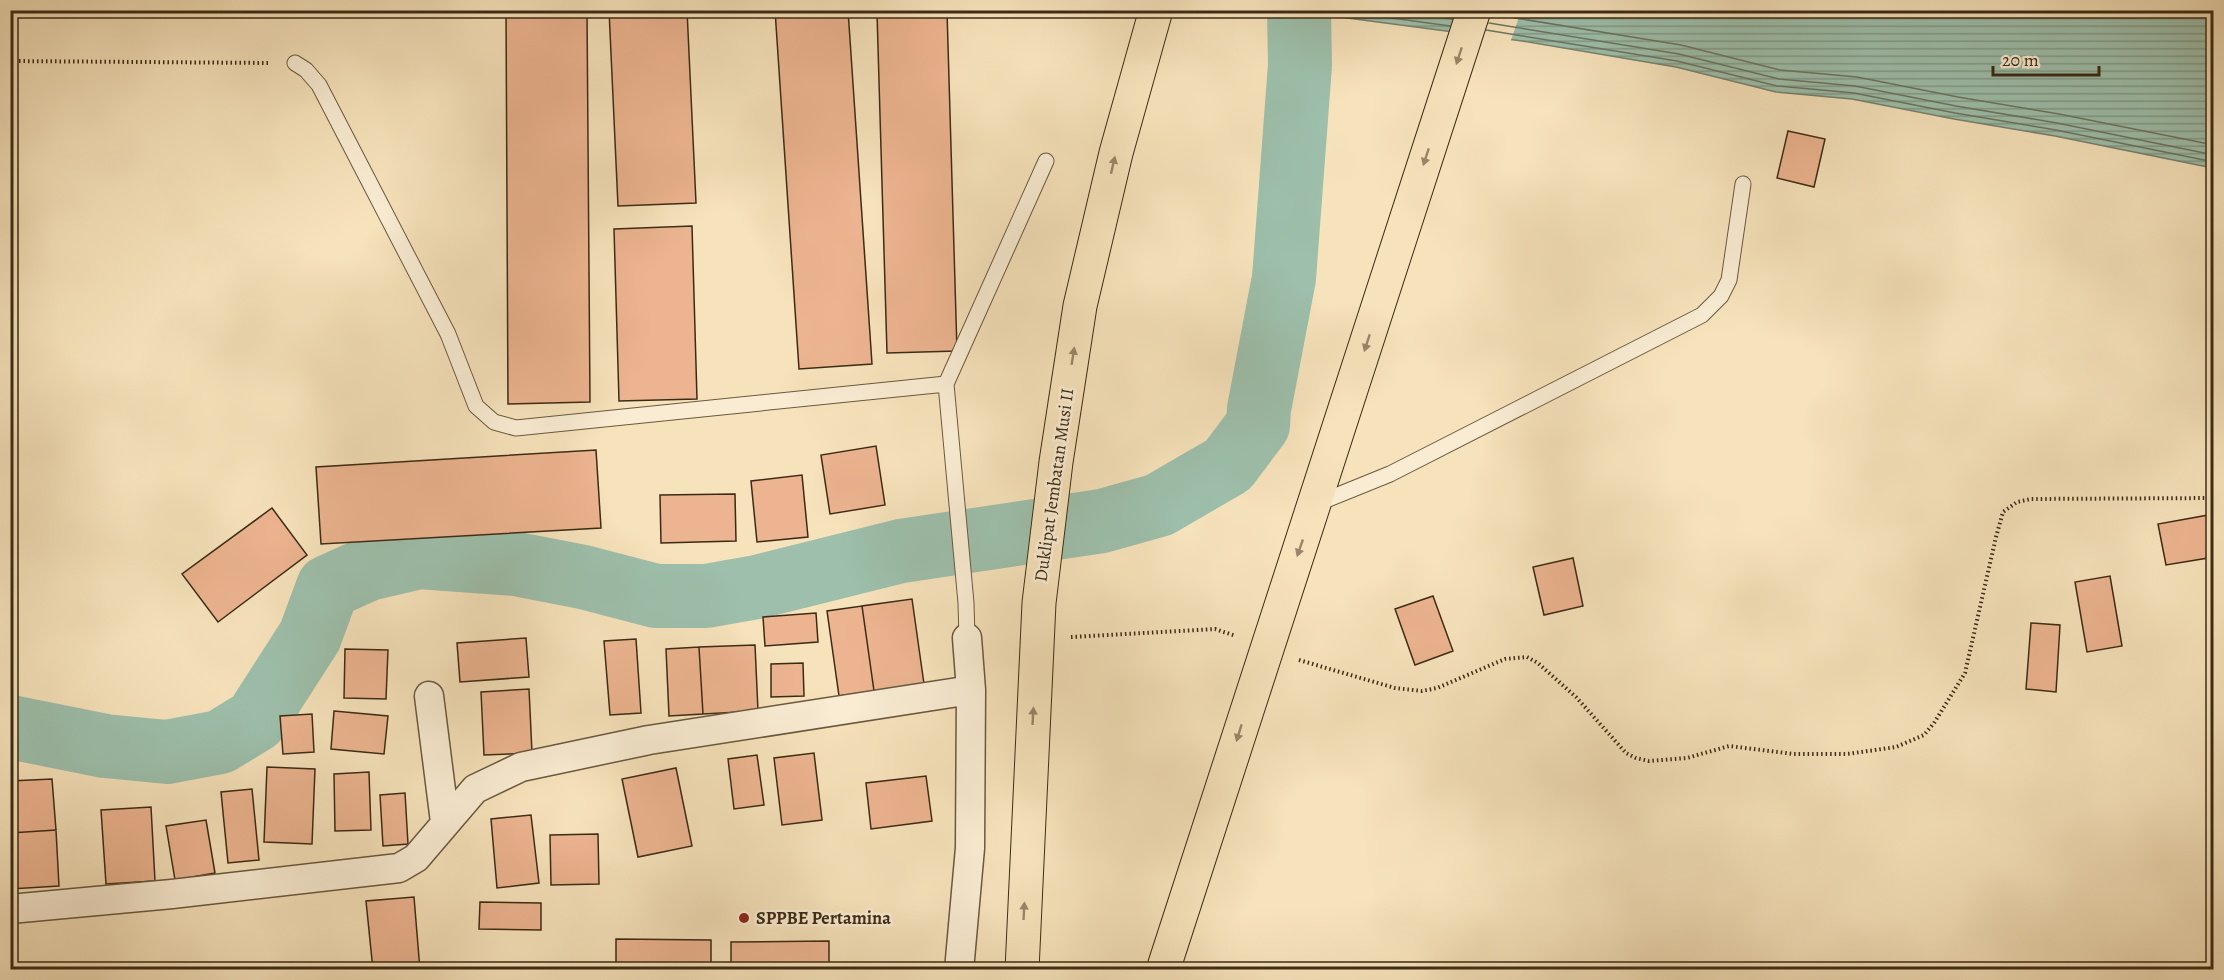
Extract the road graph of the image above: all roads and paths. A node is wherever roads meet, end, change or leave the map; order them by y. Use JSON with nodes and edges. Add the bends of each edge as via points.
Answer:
{"nodes":[{"id":1,"x":1156,"y":10,"type":"edge"},
{"id":2,"x":1474,"y":10,"type":"edge"},
{"id":3,"x":10,"y":61,"type":"edge"},
{"id":4,"x":294,"y":63,"type":"joint"},
{"id":5,"x":1046,"y":161,"type":"dead end"},
{"id":6,"x":1743,"y":184,"type":"dead end"},
{"id":7,"x":946,"y":384,"type":"junction"},
{"id":8,"x":2214,"y":498,"type":"edge"},
{"id":9,"x":1316,"y":504,"type":"junction"},
{"id":10,"x":1060,"y":637,"type":"dead end"},
{"id":11,"x":968,"y":638,"type":"joint"},
{"id":12,"x":1265,"y":650,"type":"junction"},
{"id":13,"x":971,"y":690,"type":"junction"},
{"id":14,"x":429,"y":696,"type":"dead end"},
{"id":15,"x":445,"y":822,"type":"junction"},
{"id":16,"x":10,"y":909,"type":"edge"},
{"id":17,"x":959,"y":969,"type":"edge"},
{"id":18,"x":1022,"y":969,"type":"edge"},
{"id":19,"x":1164,"y":969,"type":"edge"}],
"edges":[{"from":18,"to":1,"type":"highway","name":"Duklipat Jembatan Musi II","one_way":true,"bridge":true,"via":[[1039,603],[1056,462],[1080,306],[1116,153]]},
{"from":2,"to":9,"type":"highway","one_way":true},
{"from":3,"to":4,"type":"path"},
{"from":4,"to":7,"type":"lane","via":[[319,85],[448,334],[476,406],[494,422],[516,428]]},
{"from":5,"to":7,"type":"lane"},
{"from":6,"to":9,"type":"lane","via":[[1729,280],[1702,315],[1390,474]]},
{"from":7,"to":11,"type":"lane"},
{"from":8,"to":12,"type":"path","via":[[2031,500],[2009,506],[2003,512],[1996,537],[1965,673],[1924,735],[1896,747],[1848,754],[1794,754],[1729,746],[1687,758],[1648,761],[1626,753],[1576,697],[1527,657],[1505,659],[1422,691],[1395,688]]},
{"from":9,"to":12,"type":"highway","one_way":true},
{"from":10,"to":12,"type":"path","via":[[1215,629]]},
{"from":11,"to":13,"type":"street"},
{"from":12,"to":19,"type":"highway","one_way":true},
{"from":13,"to":15,"type":"street","via":[[649,740],[521,767],[475,789]]},
{"from":13,"to":17,"type":"street","via":[[970,848]]},
{"from":14,"to":15,"type":"street"},
{"from":15,"to":16,"type":"street","via":[[416,858],[399,868]]}]}
